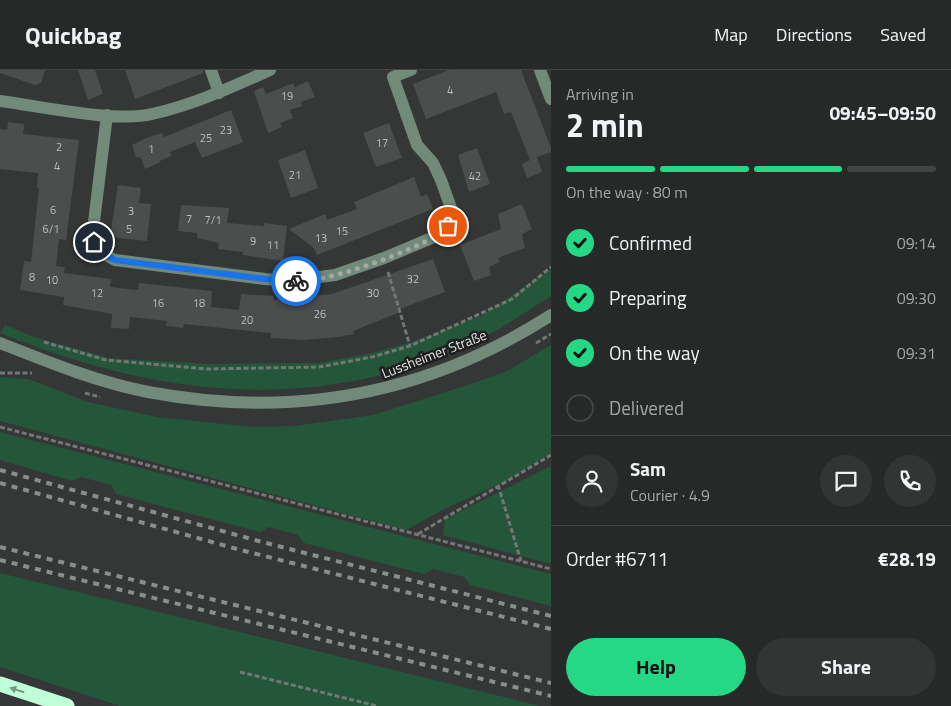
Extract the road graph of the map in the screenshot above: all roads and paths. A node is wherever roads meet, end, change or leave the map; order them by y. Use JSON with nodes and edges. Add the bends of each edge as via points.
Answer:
{"nodes":[{"id":1,"x":210,"y":70,"type":"edge"},
{"id":2,"x":270,"y":70,"type":"edge"},
{"id":3,"x":411,"y":70,"type":"edge"},
{"id":4,"x":540,"y":70,"type":"edge"},
{"id":5,"x":219,"y":93,"type":"junction"},
{"id":6,"x":551,"y":99,"type":"edge"},
{"id":7,"x":0,"y":101,"type":"edge"},
{"id":8,"x":107,"y":115,"type":"junction"},
{"id":9,"x":384,"y":258,"type":"junction"},
{"id":10,"x":551,"y":267,"type":"edge"},
{"id":11,"x":551,"y":315,"type":"edge"},
{"id":12,"x":43,"y":342,"type":"dead end"},
{"id":13,"x":0,"y":343,"type":"edge"},
{"id":14,"x":410,"y":346,"type":"junction"},
{"id":15,"x":0,"y":427,"type":"edge"},
{"id":16,"x":551,"y":455,"type":"edge"},
{"id":17,"x":498,"y":485,"type":"junction"},
{"id":18,"x":418,"y":534,"type":"junction"},
{"id":19,"x":521,"y":561,"type":"junction"},
{"id":20,"x":551,"y":569,"type":"edge"},
{"id":21,"x":240,"y":672,"type":"dead end"},
{"id":22,"x":0,"y":684,"type":"edge"},
{"id":23,"x":67,"y":706,"type":"edge"},
{"id":24,"x":377,"y":706,"type":"edge"}],
"edges":[{"from":1,"to":5,"type":"street"},
{"from":2,"to":5,"type":"street"},
{"from":3,"to":9,"type":"street","via":[[393,77],[417,145],[441,180],[452,218],[443,232]]},
{"from":4,"to":6,"type":"street"},
{"from":5,"to":8,"type":"street","via":[[151,115]]},
{"from":7,"to":8,"type":"street"},
{"from":8,"to":9,"type":"street","via":[[93,230],[96,250],[103,256],[289,281],[335,275]]},
{"from":9,"to":14,"type":"path"},
{"from":10,"to":14,"type":"path","via":[[512,299]]},
{"from":11,"to":13,"type":"street","name":"Lussheimer Straße","via":[[522,334],[433,373],[376,391],[320,400],[211,401],[146,391],[93,377]]},
{"from":12,"to":14,"type":"path","via":[[106,360],[207,369],[320,367]]},
{"from":15,"to":18,"type":"path"},
{"from":16,"to":17,"type":"path"},
{"from":17,"to":18,"type":"path"},
{"from":17,"to":19,"type":"path"},
{"from":18,"to":19,"type":"path"},
{"from":19,"to":20,"type":"path"},
{"from":21,"to":24,"type":"path"},
{"from":23,"to":22,"type":"highway","one_way":true}]}
